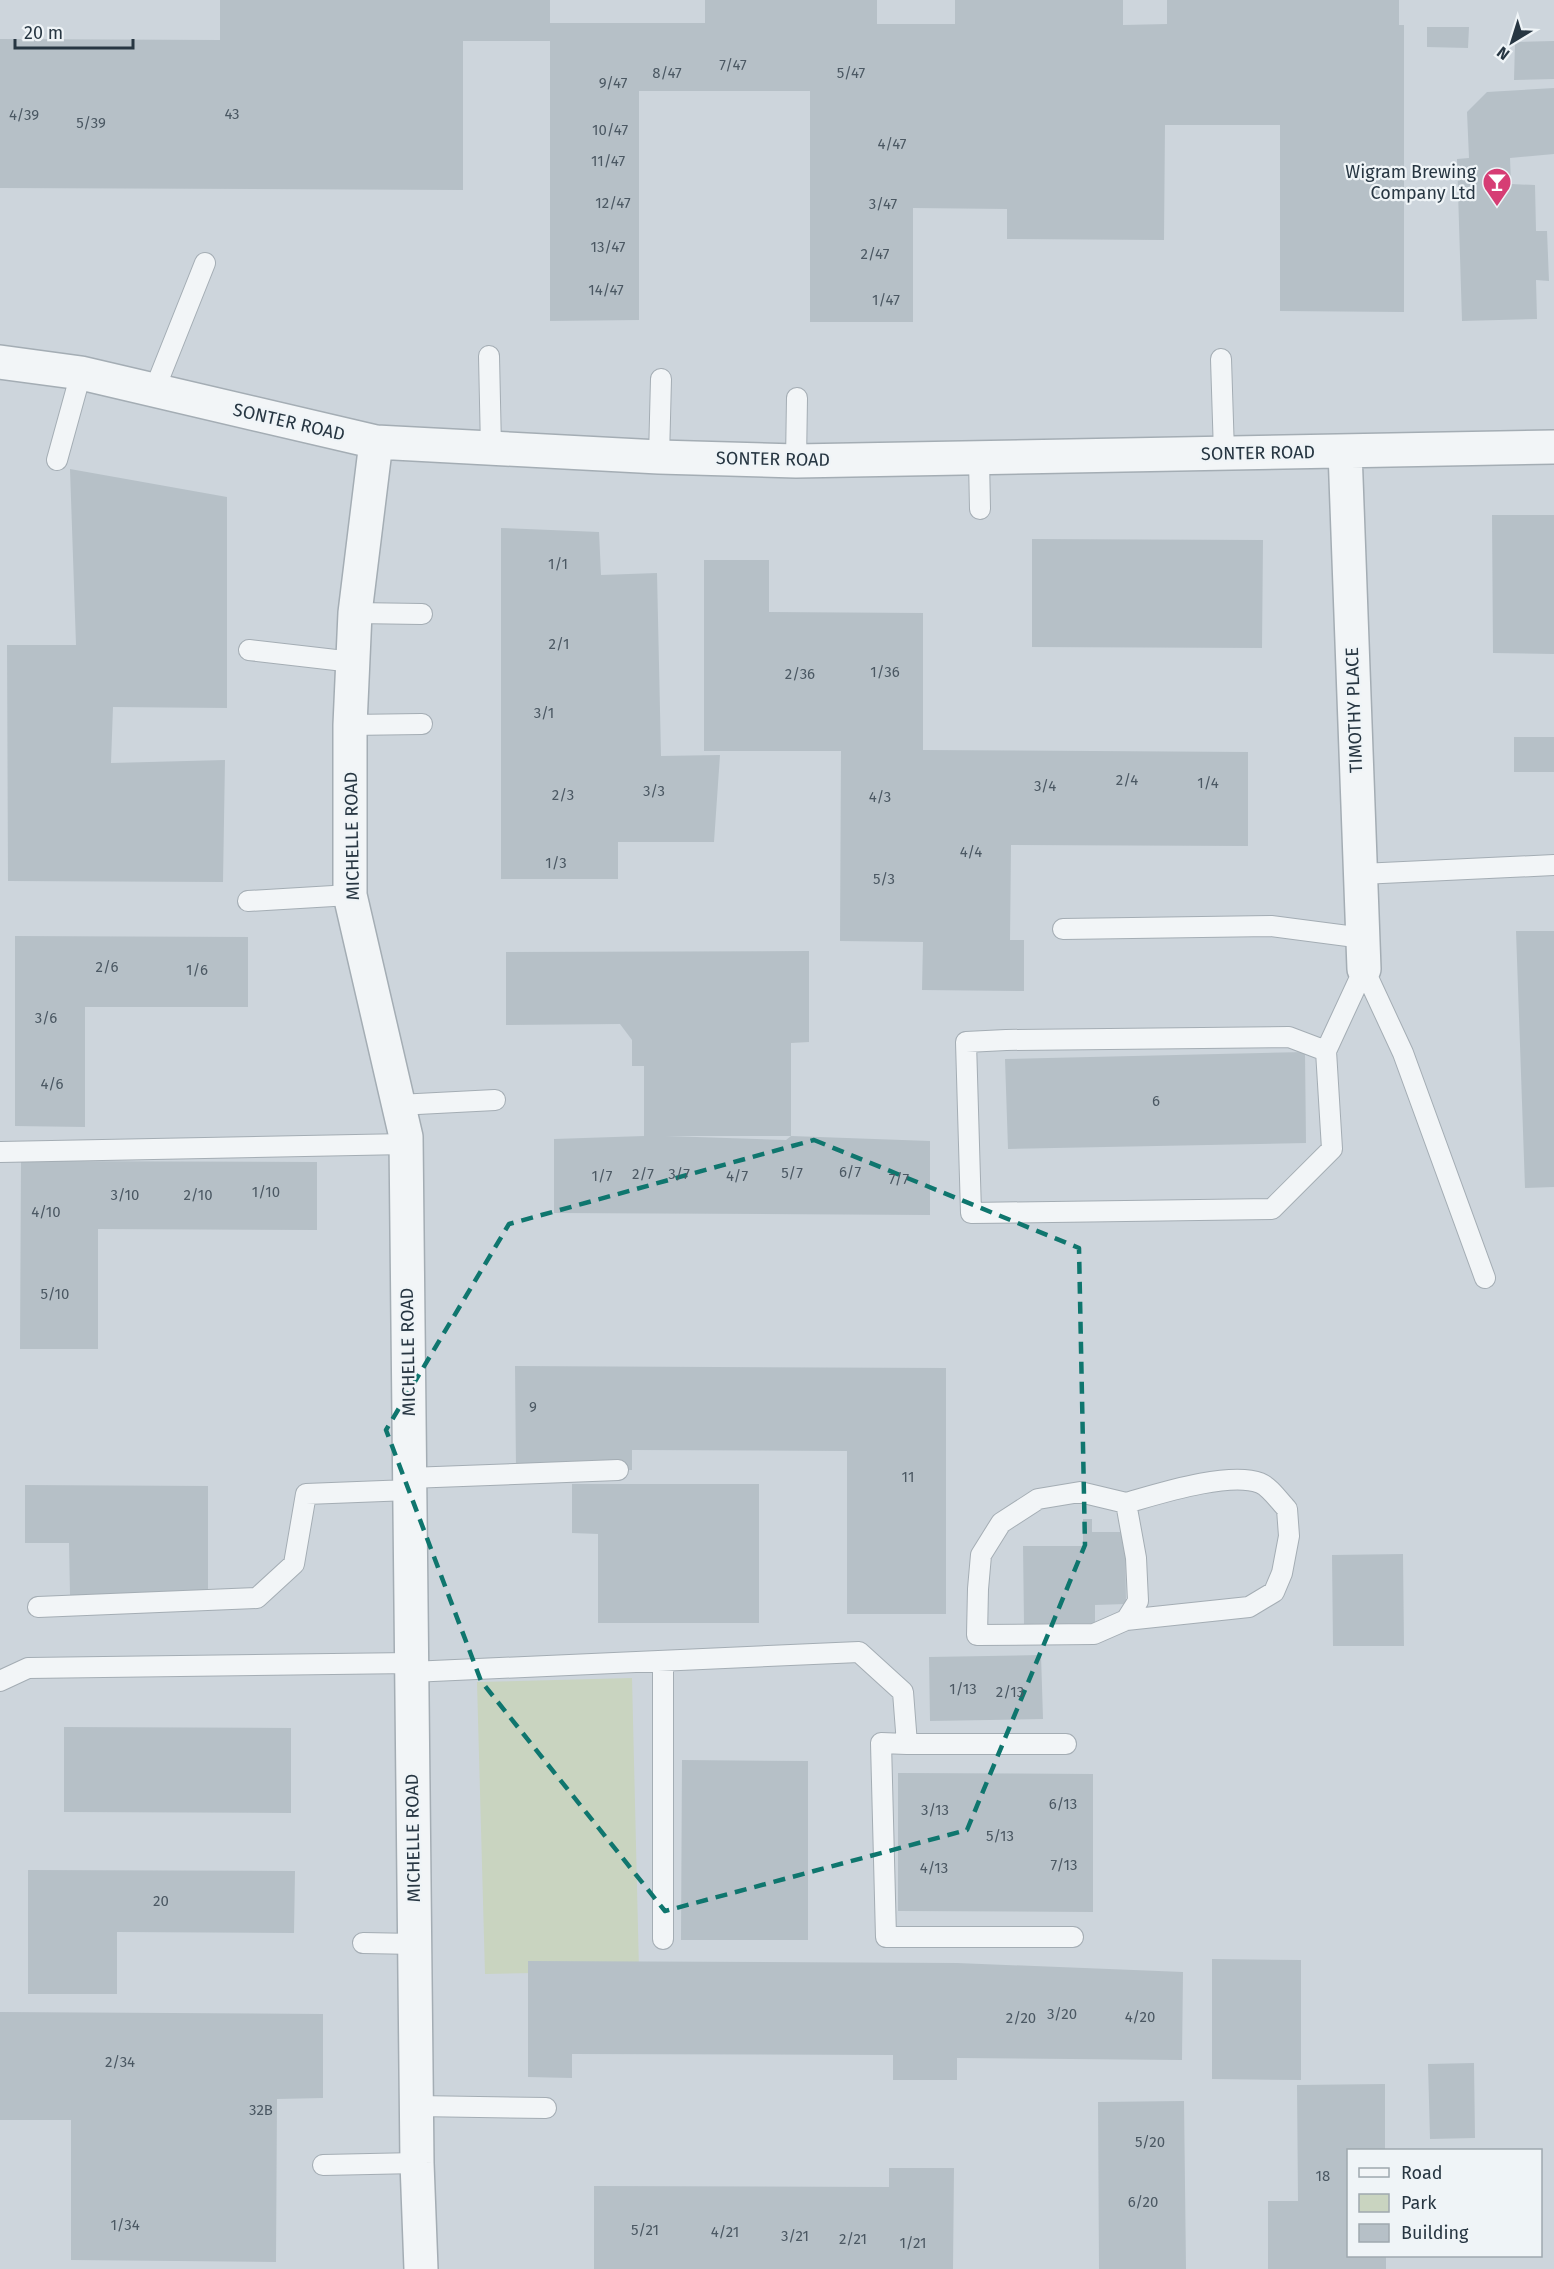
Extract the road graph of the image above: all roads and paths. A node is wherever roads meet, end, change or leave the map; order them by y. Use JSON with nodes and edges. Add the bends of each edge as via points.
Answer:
{"nodes":[{"id":1,"x":205,"y":263,"type":"dead end"},
{"id":2,"x":489,"y":356,"type":"dead end"},
{"id":3,"x":1221,"y":359,"type":"dead end"},
{"id":4,"x":0,"y":362,"type":"edge"},
{"id":5,"x":81,"y":374,"type":"junction"},
{"id":6,"x":661,"y":379,"type":"dead end"},
{"id":7,"x":154,"y":391,"type":"junction"},
{"id":8,"x":797,"y":398,"type":"dead end"},
{"id":9,"x":376,"y":442,"type":"junction"},
{"id":10,"x":1554,"y":447,"type":"edge"},
{"id":11,"x":491,"y":448,"type":"junction"},
{"id":12,"x":1345,"y":451,"type":"junction"},
{"id":13,"x":1224,"y":453,"type":"junction"},
{"id":14,"x":659,"y":457,"type":"junction"},
{"id":15,"x":979,"y":459,"type":"junction"},
{"id":16,"x":57,"y":460,"type":"dead end"},
{"id":17,"x":796,"y":461,"type":"junction"},
{"id":18,"x":980,"y":509,"type":"dead end"},
{"id":19,"x":355,"y":613,"type":"junction"},
{"id":20,"x":422,"y":614,"type":"dead end"},
{"id":21,"x":249,"y":650,"type":"dead end"},
{"id":22,"x":353,"y":662,"type":"junction"},
{"id":23,"x":422,"y":724,"type":"dead end"},
{"id":24,"x":350,"y":725,"type":"junction"},
{"id":25,"x":1554,"y":865,"type":"edge"},
{"id":26,"x":1360,"y":874,"type":"junction"},
{"id":27,"x":350,"y":895,"type":"junction"},
{"id":28,"x":248,"y":902,"type":"dead end"},
{"id":29,"x":1063,"y":929,"type":"dead end"},
{"id":30,"x":1363,"y":954,"type":"junction"},
{"id":31,"x":1326,"y":1052,"type":"junction"},
{"id":32,"x":495,"y":1100,"type":"dead end"},
{"id":33,"x":398,"y":1105,"type":"junction"},
{"id":34,"x":406,"y":1144,"type":"junction"},
{"id":35,"x":0,"y":1152,"type":"edge"},
{"id":36,"x":1485,"y":1278,"type":"dead end"},
{"id":37,"x":618,"y":1470,"type":"dead end"},
{"id":38,"x":409,"y":1484,"type":"junction"},
{"id":39,"x":1126,"y":1503,"type":"junction"},
{"id":40,"x":38,"y":1607,"type":"dead end"},
{"id":41,"x":1126,"y":1620,"type":"junction"},
{"id":42,"x":663,"y":1661,"type":"junction"},
{"id":43,"x":411,"y":1667,"type":"junction"},
{"id":44,"x":0,"y":1681,"type":"edge"},
{"id":45,"x":907,"y":1744,"type":"junction"},
{"id":46,"x":1066,"y":1744,"type":"dead end"},
{"id":47,"x":1073,"y":1937,"type":"dead end"},
{"id":48,"x":663,"y":1940,"type":"dead end"},
{"id":49,"x":363,"y":1943,"type":"dead end"},
{"id":50,"x":415,"y":1944,"type":"junction"},
{"id":51,"x":416,"y":2106,"type":"junction"},
{"id":52,"x":546,"y":2108,"type":"dead end"},
{"id":53,"x":417,"y":2163,"type":"junction"},
{"id":54,"x":323,"y":2165,"type":"dead end"},
{"id":55,"x":421,"y":2269,"type":"edge"}],
"edges":[{"from":1,"to":7,"type":"lane"},
{"from":2,"to":11,"type":"lane"},
{"from":3,"to":13,"type":"lane"},
{"from":4,"to":5,"type":"street","name":"SONTER ROAD"},
{"from":5,"to":7,"type":"street","name":"SONTER ROAD"},
{"from":5,"to":16,"type":"lane"},
{"from":6,"to":14,"type":"lane"},
{"from":7,"to":9,"type":"street","name":"SONTER ROAD"},
{"from":8,"to":17,"type":"lane"},
{"from":9,"to":11,"type":"street","name":"SONTER ROAD"},
{"from":9,"to":19,"type":"street","name":"MICHELLE ROAD"},
{"from":10,"to":12,"type":"street","name":"SONTER ROAD"},
{"from":11,"to":14,"type":"street","name":"SONTER ROAD"},
{"from":12,"to":13,"type":"street","name":"SONTER ROAD"},
{"from":12,"to":26,"type":"street","name":"TIMOTHY PLACE"},
{"from":13,"to":15,"type":"street","name":"SONTER ROAD"},
{"from":14,"to":17,"type":"street","name":"SONTER ROAD"},
{"from":15,"to":17,"type":"street","name":"SONTER ROAD"},
{"from":15,"to":18,"type":"lane"},
{"from":19,"to":20,"type":"lane"},
{"from":19,"to":22,"type":"street","name":"MICHELLE ROAD"},
{"from":21,"to":22,"type":"lane"},
{"from":22,"to":24,"type":"street","name":"MICHELLE ROAD"},
{"from":23,"to":24,"type":"lane"},
{"from":24,"to":27,"type":"street","name":"MICHELLE ROAD"},
{"from":25,"to":26,"type":"lane"},
{"from":26,"to":30,"type":"street","name":"TIMOTHY PLACE"},
{"from":27,"to":28,"type":"lane"},
{"from":27,"to":33,"type":"street","name":"MICHELLE ROAD"},
{"from":29,"to":30,"type":"lane","via":[[1271,926]]},
{"from":30,"to":31,"type":"lane"},
{"from":30,"to":36,"type":"lane"},
{"from":31,"to":31,"type":"lane","via":[[1332,1149],[1272,1209],[971,1213],[966,1042],[1289,1037]]},
{"from":32,"to":33,"type":"lane"},
{"from":33,"to":34,"type":"street","name":"MICHELLE ROAD"},
{"from":34,"to":35,"type":"lane"},
{"from":34,"to":38,"type":"street","name":"MICHELLE ROAD"},
{"from":37,"to":38,"type":"lane"},
{"from":38,"to":40,"type":"lane","via":[[306,1494],[294,1564],[257,1598]]},
{"from":38,"to":43,"type":"street","name":"MICHELLE ROAD"},
{"from":39,"to":41,"type":"lane","via":[[1136,1558],[1138,1601]]},
{"from":39,"to":41,"type":"lane","via":[[1080,1492],[1038,1499],[1001,1523],[981,1555],[977,1635],[1094,1634]]},
{"from":39,"to":41,"type":"lane","via":[[1234,1479],[1262,1483],[1287,1509],[1289,1536],[1274,1592],[1249,1607]]},
{"from":42,"to":43,"type":"lane"},
{"from":42,"to":45,"type":"lane","via":[[859,1652],[903,1692]]},
{"from":42,"to":48,"type":"lane"},
{"from":43,"to":44,"type":"lane","via":[[28,1668]]},
{"from":43,"to":50,"type":"street","name":"MICHELLE ROAD"},
{"from":45,"to":46,"type":"lane"},
{"from":45,"to":47,"type":"lane","via":[[881,1743],[886,1937]]},
{"from":49,"to":50,"type":"lane"},
{"from":50,"to":51,"type":"street","name":"MICHELLE ROAD"},
{"from":51,"to":52,"type":"lane"},
{"from":51,"to":53,"type":"street","name":"MICHELLE ROAD"},
{"from":53,"to":54,"type":"lane"},
{"from":53,"to":55,"type":"street","name":"MICHELLE ROAD"}]}
